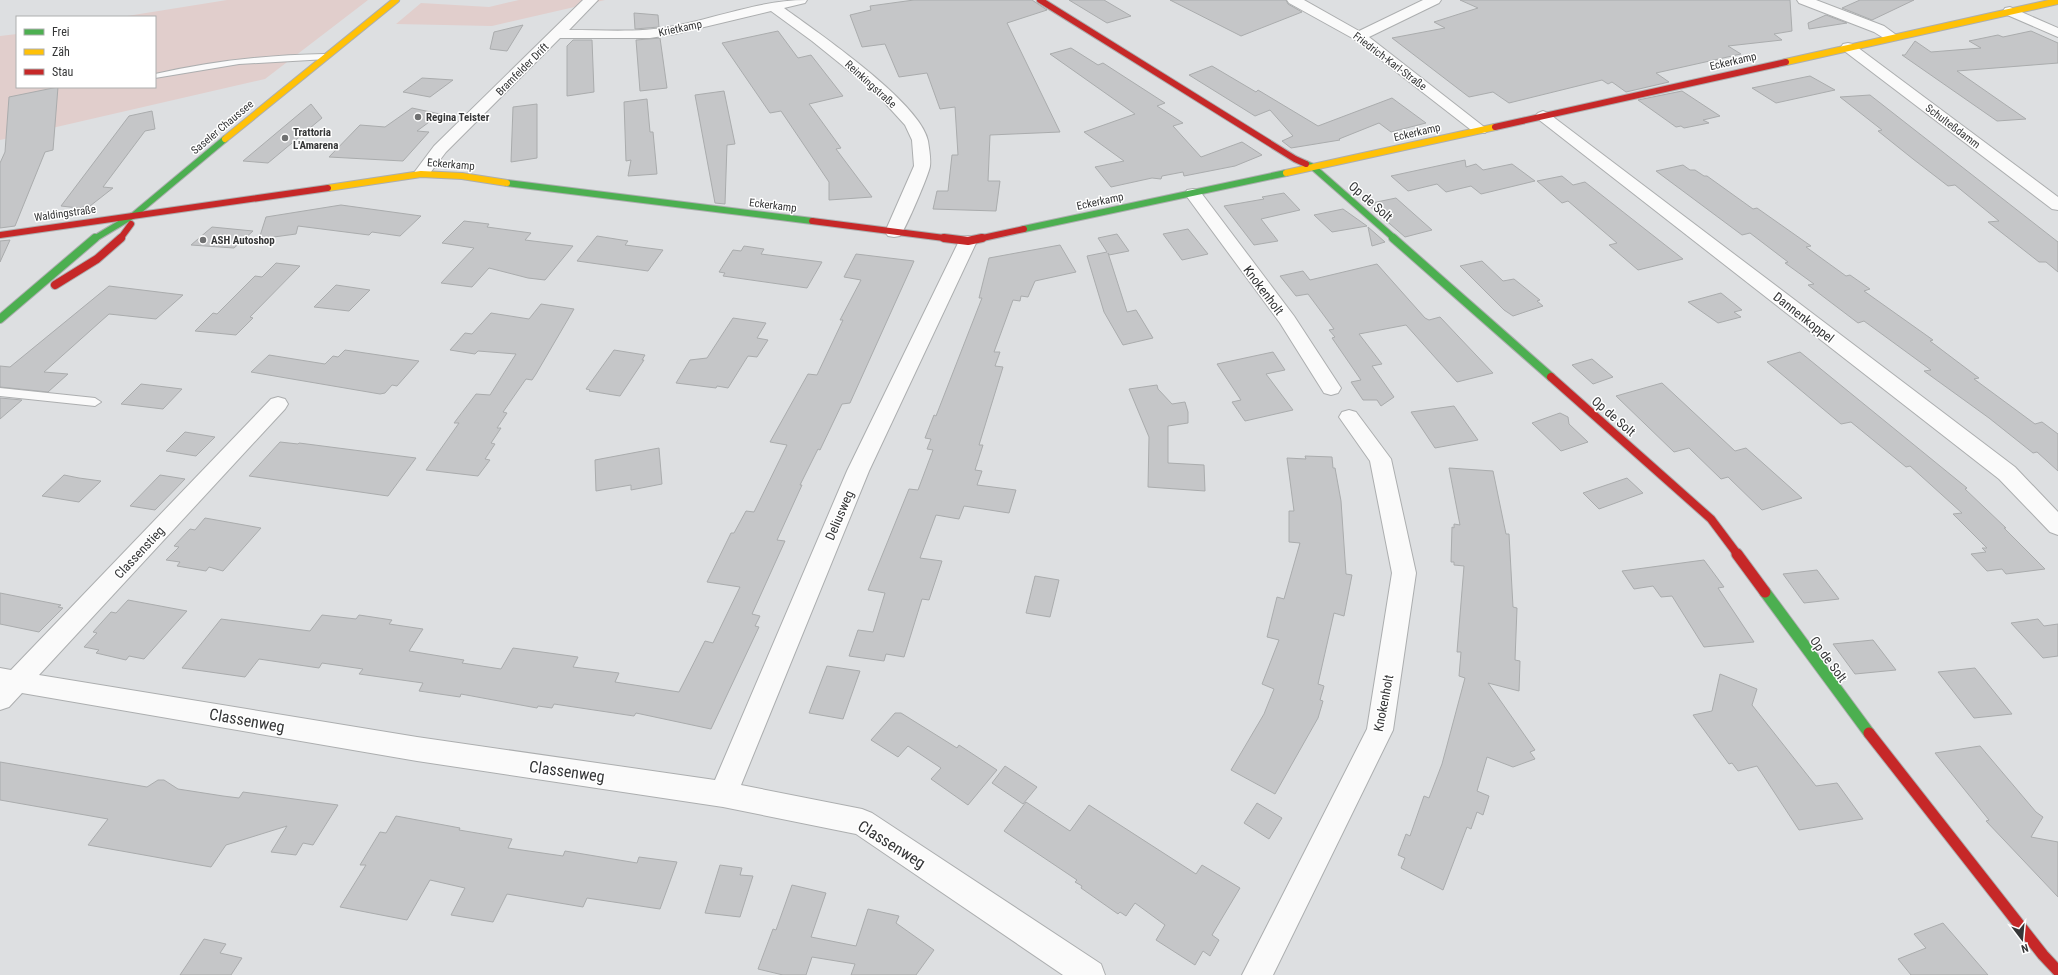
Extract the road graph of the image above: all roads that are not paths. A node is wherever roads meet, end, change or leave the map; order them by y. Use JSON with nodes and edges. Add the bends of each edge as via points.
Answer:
{"nodes":[{"id":1,"x":396,"y":0,"type":"edge"},
{"id":2,"x":591,"y":0,"type":"edge"},
{"id":3,"x":800,"y":0,"type":"edge"},
{"id":4,"x":1040,"y":0,"type":"edge"},
{"id":5,"x":1294,"y":0,"type":"edge"},
{"id":6,"x":1434,"y":0,"type":"edge"},
{"id":7,"x":1804,"y":0,"type":"edge"},
{"id":8,"x":2058,"y":0,"type":"edge"},
{"id":9,"x":773,"y":6,"type":"junction"},
{"id":10,"x":2010,"y":11,"type":"junction"},
{"id":11,"x":2058,"y":33,"type":"edge"},
{"id":12,"x":557,"y":34,"type":"junction"},
{"id":13,"x":1359,"y":36,"type":"junction"},
{"id":14,"x":1892,"y":37,"type":"junction"},
{"id":15,"x":1848,"y":47,"type":"junction"},
{"id":16,"x":324,"y":57,"type":"junction"},
{"id":17,"x":156,"y":76,"type":"edge"},
{"id":18,"x":1543,"y":116,"type":"junction"},
{"id":19,"x":1480,"y":130,"type":"junction"},
{"id":20,"x":1313,"y":167,"type":"junction"},
{"id":21,"x":421,"y":174,"type":"junction"},
{"id":22,"x":1193,"y":194,"type":"junction"},
{"id":23,"x":2058,"y":205,"type":"edge"},
{"id":24,"x":134,"y":215,"type":"junction"},
{"id":25,"x":894,"y":232,"type":"junction"},
{"id":26,"x":0,"y":235,"type":"edge"},
{"id":27,"x":968,"y":241,"type":"junction"},
{"id":28,"x":3,"y":317,"type":"edge"},
{"id":29,"x":1331,"y":388,"type":"dead end"},
{"id":30,"x":0,"y":392,"type":"edge"},
{"id":31,"x":95,"y":402,"type":"dead end"},
{"id":32,"x":278,"y":404,"type":"dead end"},
{"id":33,"x":1350,"y":417,"type":"dead end"},
{"id":34,"x":2058,"y":526,"type":"edge"},
{"id":35,"x":5,"y":687,"type":"edge"},
{"id":36,"x":723,"y":794,"type":"junction"},
{"id":37,"x":2058,"y":971,"type":"edge"},
{"id":38,"x":1090,"y":975,"type":"edge"},
{"id":39,"x":1257,"y":975,"type":"edge"}],
"edges":[{"from":1,"to":16,"type":"street","name":"Saseler Chaussee"},
{"from":2,"to":12,"type":"street","name":"Bramfelder Drift"},
{"from":3,"to":9,"type":"street","name":"Krietkamp"},
{"from":4,"to":20,"type":"street","name":"Op de Solt","via":[[1295,159]]},
{"from":5,"to":13,"type":"street","name":"Friedrich-Karl-Straße"},
{"from":6,"to":13,"type":"street"},
{"from":7,"to":14,"type":"street","via":[[1879,29]]},
{"from":8,"to":10,"type":"street","name":"Eckerkamp"},
{"from":9,"to":12,"type":"street","name":"Krietkamp","via":[[650,34]]},
{"from":9,"to":25,"type":"street","name":"Reinkingstraße","via":[[879,88],[912,123],[920,140],[922,166]]},
{"from":10,"to":11,"type":"street"},
{"from":10,"to":14,"type":"street","name":"Eckerkamp"},
{"from":12,"to":21,"type":"street","name":"Bramfelder Drift","via":[[440,149]]},
{"from":13,"to":19,"type":"street","name":"Friedrich-Karl-Straße"},
{"from":14,"to":15,"type":"street","name":"Eckerkamp"},
{"from":15,"to":18,"type":"street","name":"Eckerkamp"},
{"from":15,"to":23,"type":"street","name":"Schulteßdamm"},
{"from":16,"to":17,"type":"lane","via":[[288,56],[260,59],[196,67]]},
{"from":16,"to":24,"type":"street","name":"Saseler Chaussee"},
{"from":18,"to":19,"type":"street","name":"Eckerkamp"},
{"from":18,"to":34,"type":"street","name":"Dannenkoppel","via":[[2007,473]]},
{"from":19,"to":20,"type":"street","name":"Eckerkamp"},
{"from":20,"to":22,"type":"street","name":"Eckerkamp"},
{"from":20,"to":37,"type":"street","name":"Op de Solt","via":[[1711,519],[1858,719]]},
{"from":21,"to":24,"type":"street","name":"Eckerkamp"},
{"from":21,"to":25,"type":"street","name":"Eckerkamp","via":[[462,176]]},
{"from":22,"to":27,"type":"street","name":"Eckerkamp"},
{"from":22,"to":29,"type":"street","name":"Knokenholt","via":[[1287,320]]},
{"from":24,"to":26,"type":"street","name":"Waldingstraße"},
{"from":24,"to":28,"type":"street","name":"Saseler Chaussee","via":[[95,238]]},
{"from":24,"to":28,"type":"street","name":"Saseler Chaussee","via":[[128,232],[90,263]]},
{"from":25,"to":27,"type":"street","name":"Eckerkamp"},
{"from":27,"to":36,"type":"street","name":"Deliusweg","via":[[858,471]]},
{"from":30,"to":31,"type":"lane"},
{"from":32,"to":35,"type":"street","name":"Classenstieg"},
{"from":33,"to":39,"type":"street","name":"Knokenholt","via":[[1380,459],[1404,573],[1380,730]]},
{"from":35,"to":36,"type":"street","name":"Classenweg"},
{"from":36,"to":38,"type":"street","name":"Classenweg","via":[[862,822]]}]}
